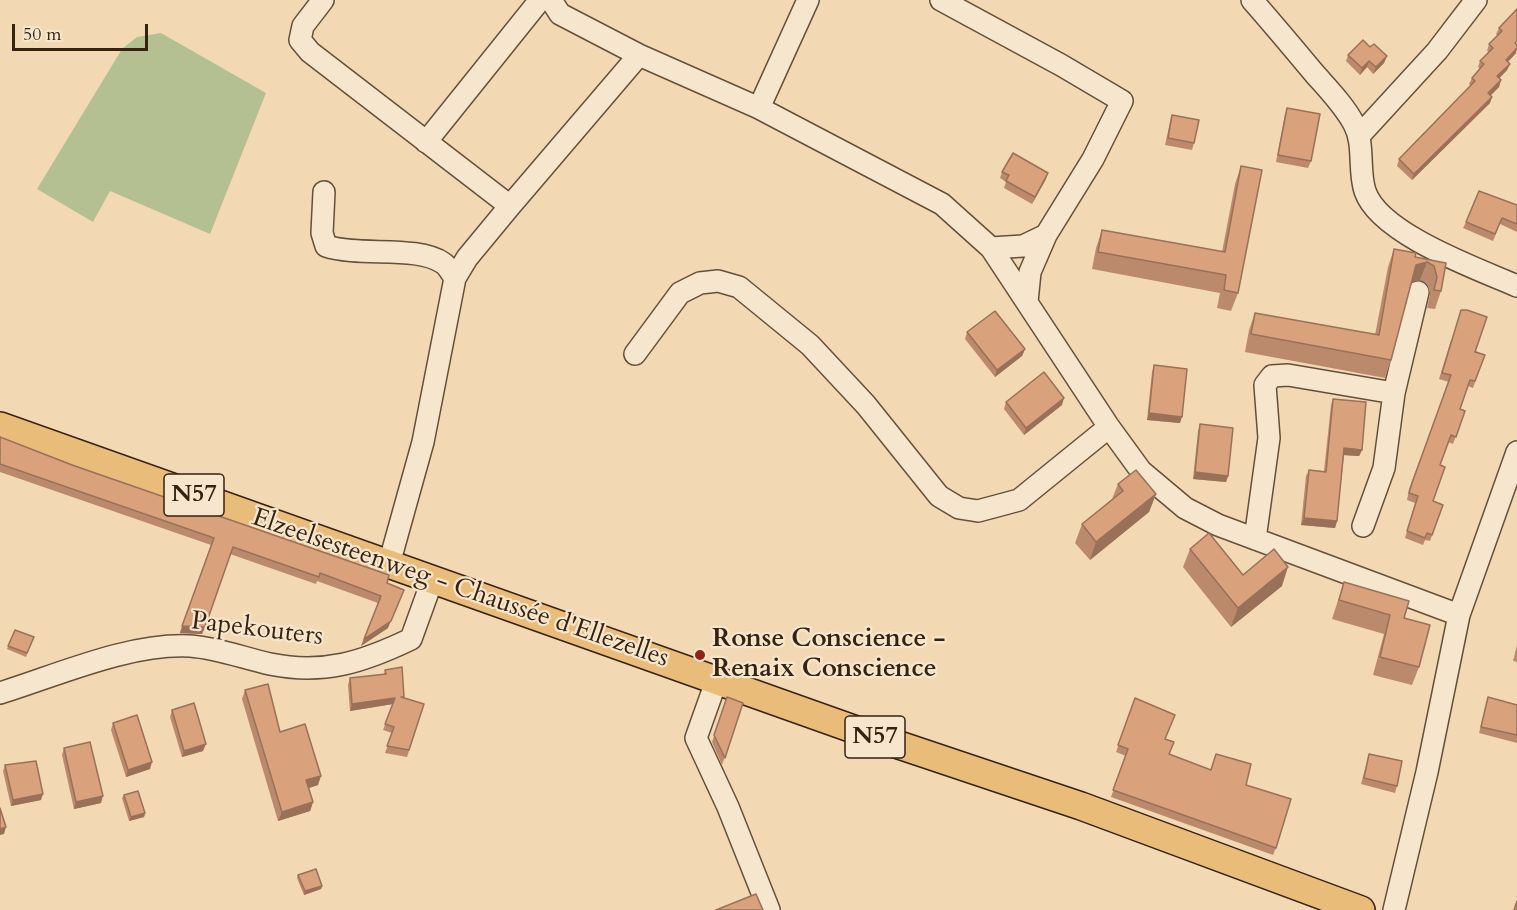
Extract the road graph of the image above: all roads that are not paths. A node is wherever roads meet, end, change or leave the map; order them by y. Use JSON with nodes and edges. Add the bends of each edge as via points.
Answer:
{"nodes":[{"id":1,"x":323,"y":0,"type":"edge"},
{"id":2,"x":540,"y":0,"type":"edge"},
{"id":3,"x":551,"y":0,"type":"edge"},
{"id":4,"x":808,"y":0,"type":"edge"},
{"id":5,"x":941,"y":0,"type":"edge"},
{"id":6,"x":1252,"y":0,"type":"edge"},
{"id":7,"x":1476,"y":0,"type":"edge"},
{"id":8,"x":639,"y":55,"type":"junction"},
{"id":9,"x":759,"y":108,"type":"junction"},
{"id":10,"x":1359,"y":136,"type":"junction"},
{"id":11,"x":426,"y":142,"type":"junction"},
{"id":12,"x":324,"y":192,"type":"dead end"},
{"id":13,"x":510,"y":206,"type":"junction"},
{"id":14,"x":1046,"y":235,"type":"junction"},
{"id":15,"x":991,"y":248,"type":"junction"},
{"id":16,"x":455,"y":278,"type":"junction"},
{"id":17,"x":1517,"y":286,"type":"edge"},
{"id":18,"x":1418,"y":292,"type":"dead end"},
{"id":19,"x":1027,"y":302,"type":"junction"},
{"id":20,"x":635,"y":354,"type":"dead end"},
{"id":21,"x":1394,"y":393,"type":"junction"},
{"id":22,"x":0,"y":426,"type":"edge"},
{"id":23,"x":1109,"y":427,"type":"junction"},
{"id":24,"x":1517,"y":452,"type":"edge"},
{"id":25,"x":1363,"y":526,"type":"dead end"},
{"id":26,"x":1255,"y":539,"type":"junction"},
{"id":27,"x":388,"y":564,"type":"junction"},
{"id":28,"x":432,"y":581,"type":"junction"},
{"id":29,"x":1459,"y":615,"type":"junction"},
{"id":30,"x":717,"y":679,"type":"junction"},
{"id":31,"x":0,"y":693,"type":"edge"},
{"id":32,"x":769,"y":910,"type":"edge"},
{"id":33,"x":1361,"y":910,"type":"edge"},
{"id":34,"x":1394,"y":910,"type":"edge"}],
"edges":[{"from":1,"to":11,"type":"street","via":[[303,26],[300,40],[310,52]]},
{"from":2,"to":11,"type":"street"},
{"from":3,"to":8,"type":"street","via":[[560,14]]},
{"from":4,"to":9,"type":"street"},
{"from":5,"to":14,"type":"street","via":[[1122,101],[1093,159]]},
{"from":6,"to":10,"type":"street","via":[[1339,102]]},
{"from":7,"to":10,"type":"street","via":[[1437,51]]},
{"from":8,"to":9,"type":"street"},
{"from":8,"to":13,"type":"street"},
{"from":9,"to":15,"type":"street","via":[[942,204]]},
{"from":10,"to":17,"type":"street","via":[[1365,192],[1384,219],[1447,255]]},
{"from":11,"to":13,"type":"street"},
{"from":12,"to":16,"type":"street","via":[[322,233],[326,246],[343,252],[428,256],[445,263]]},
{"from":13,"to":16,"type":"street"},
{"from":14,"to":15,"type":"street","via":[[1023,246]]},
{"from":14,"to":19,"type":"street","via":[[1030,272]]},
{"from":15,"to":19,"type":"street"},
{"from":16,"to":27,"type":"street","via":[[423,442]]},
{"from":18,"to":21,"type":"street"},
{"from":19,"to":23,"type":"street"},
{"from":20,"to":23,"type":"street","via":[[680,293],[700,283],[718,281],[739,287],[810,345],[866,405],[939,496],[959,508],[978,511],[1019,500]]},
{"from":21,"to":25,"type":"street","via":[[1384,468]]},
{"from":21,"to":26,"type":"street","via":[[1288,375],[1272,376],[1265,385],[1269,438]]},
{"from":22,"to":27,"type":"main road","name":"Elzeelsesteenweg - Chaussée d'Ellezelles","number":"N57"},
{"from":23,"to":26,"type":"street","via":[[1141,471],[1185,508]]},
{"from":24,"to":29,"type":"street"},
{"from":26,"to":29,"type":"street"},
{"from":27,"to":28,"type":"main road","name":"Elzeelsesteenweg - Chaussée d'Ellezelles","number":"N57"},
{"from":28,"to":30,"type":"main road","name":"Elzeelsesteenweg - Chaussée d'Ellezelles","number":"N57"},
{"from":28,"to":31,"type":"street","name":"Papekouters","via":[[411,639],[367,658],[318,670],[190,646],[152,648]]},
{"from":29,"to":34,"type":"street"},
{"from":30,"to":32,"type":"street","via":[[696,738]]},
{"from":30,"to":33,"type":"main road","name":"Elzeelsesteenweg - Chaussée d'Ellezelles","number":"N57","via":[[1081,806]]}]}
